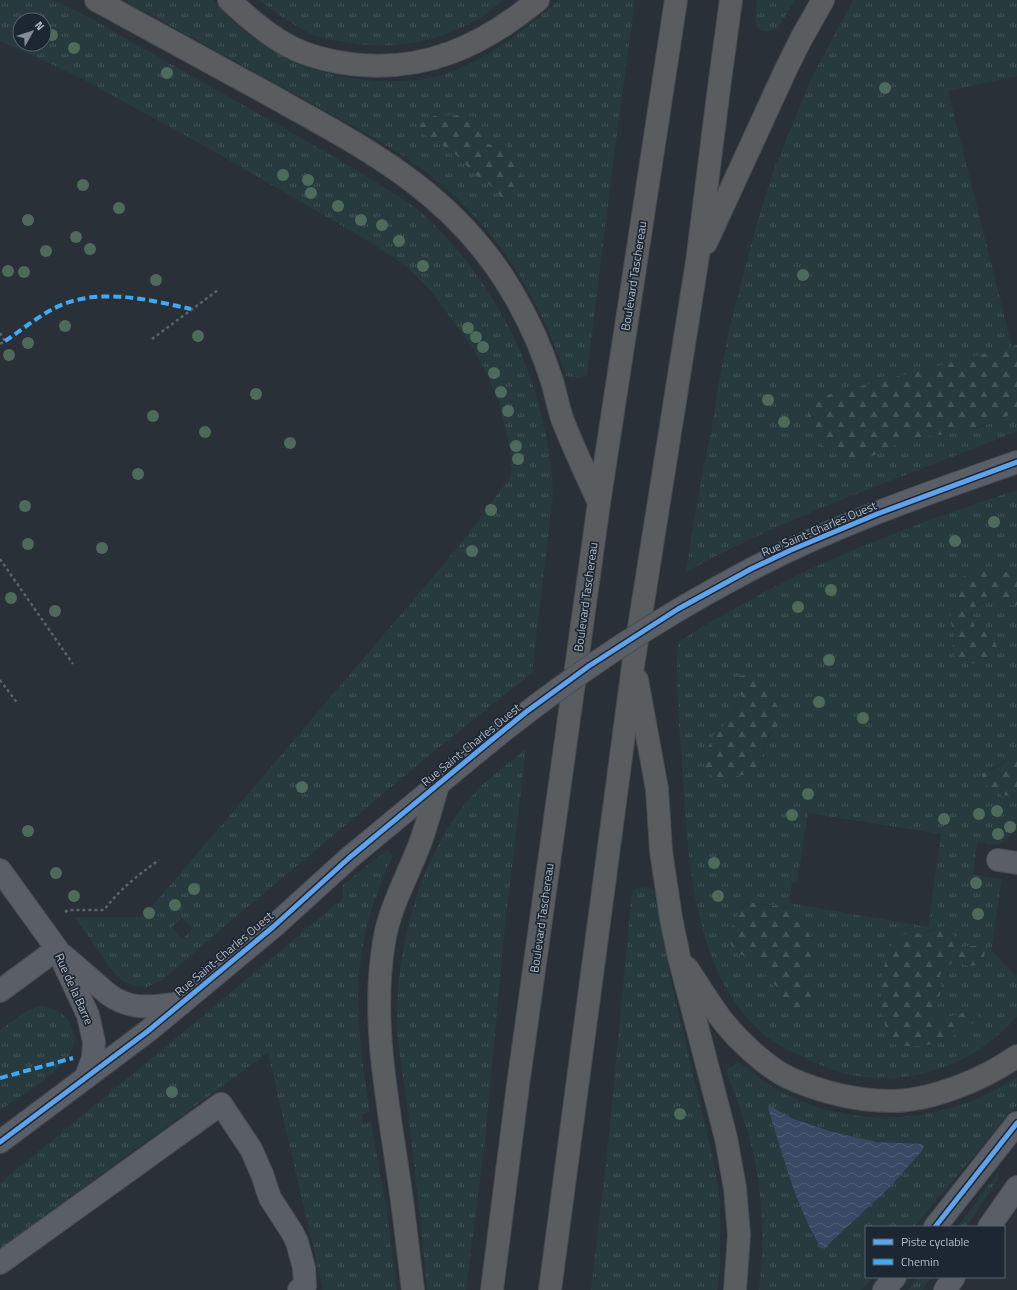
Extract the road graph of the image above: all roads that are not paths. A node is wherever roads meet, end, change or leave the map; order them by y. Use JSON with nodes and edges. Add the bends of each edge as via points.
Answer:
{"nodes":[{"id":1,"x":96,"y":0,"type":"edge"},
{"id":2,"x":230,"y":0,"type":"edge"},
{"id":3,"x":538,"y":0,"type":"edge"},
{"id":4,"x":676,"y":0,"type":"edge"},
{"id":5,"x":731,"y":0,"type":"edge"},
{"id":6,"x":823,"y":0,"type":"edge"},
{"id":7,"x":697,"y":262,"type":"junction"},
{"id":8,"x":1017,"y":462,"type":"edge"},
{"id":9,"x":599,"y":503,"type":"junction"},
{"id":10,"x":634,"y":659,"type":"junction"},
{"id":11,"x":438,"y":785,"type":"junction"},
{"id":12,"x":0,"y":870,"type":"edge"},
{"id":13,"x":57,"y":949,"type":"junction"},
{"id":14,"x":679,"y":957,"type":"junction"},
{"id":15,"x":0,"y":991,"type":"edge"},
{"id":16,"x":182,"y":1003,"type":"junction"},
{"id":17,"x":1017,"y":1056,"type":"edge"},
{"id":18,"x":86,"y":1077,"type":"junction"},
{"id":19,"x":1017,"y":1123,"type":"edge"},
{"id":20,"x":0,"y":1142,"type":"edge"},
{"id":21,"x":1017,"y":1187,"type":"edge"},
{"id":22,"x":936,"y":1226,"type":"edge"},
{"id":23,"x":990,"y":1226,"type":"edge"},
{"id":24,"x":0,"y":1262,"type":"edge"},
{"id":25,"x":894,"y":1278,"type":"edge"},
{"id":26,"x":953,"y":1278,"type":"edge"},
{"id":27,"x":299,"y":1290,"type":"edge"},
{"id":28,"x":413,"y":1290,"type":"edge"},
{"id":29,"x":492,"y":1290,"type":"edge"},
{"id":30,"x":550,"y":1290,"type":"edge"},
{"id":31,"x":735,"y":1290,"type":"edge"},
{"id":32,"x":884,"y":1290,"type":"edge"},
{"id":33,"x":945,"y":1290,"type":"edge"}],
"edges":[{"from":1,"to":9,"type":"highway","via":[[356,144],[425,190],[453,216],[500,273],[531,327],[552,380],[562,419]]},
{"from":2,"to":3,"type":"highway","via":[[252,22],[288,46],[308,55],[327,61],[392,66],[413,64],[456,51],[493,34]]},
{"from":4,"to":9,"type":"highway","name":"Boulevard Taschereau"},
{"from":5,"to":7,"type":"highway"},
{"from":6,"to":7,"type":"highway","via":[[786,67]]},
{"from":7,"to":10,"type":"highway"},
{"from":8,"to":11,"type":"street","name":"Rue Saint-Charles Ouest","bridge":true,"via":[[819,538],[735,578],[678,609],[589,666],[526,712]]},
{"from":9,"to":29,"type":"highway","name":"Boulevard Taschereau"},
{"from":10,"to":14,"type":"highway","via":[[657,789],[662,857]]},
{"from":10,"to":30,"type":"highway"},
{"from":11,"to":16,"type":"street","name":"Rue Saint-Charles Ouest"},
{"from":11,"to":28,"type":"highway","via":[[417,850],[388,925],[379,992],[384,1075]]},
{"from":12,"to":13,"type":"street","name":"Rue de la Barre"},
{"from":13,"to":15,"type":"street","name":"Rue de la Barre"},
{"from":13,"to":16,"type":"street","name":"Rue de la Barre","via":[[108,994],[122,1003],[141,1007]]},
{"from":13,"to":18,"type":"street","name":"Rue de la Barre","via":[[92,1028],[93,1058]]},
{"from":14,"to":17,"type":"highway","via":[[726,1025],[742,1042],[779,1073],[820,1090],[870,1100],[914,1099],[975,1080]]},
{"from":14,"to":31,"type":"highway","via":[[731,1164],[738,1235]]},
{"from":16,"to":18,"type":"street","name":"Rue Saint-Charles Ouest"},
{"from":18,"to":20,"type":"street","name":"Rue Saint-Charles Ouest"},
{"from":19,"to":22,"type":"street"},
{"from":21,"to":23,"type":"street"},
{"from":24,"to":27,"type":"street","via":[[221,1104],[251,1149],[270,1198],[297,1242],[304,1268],[305,1286]]},
{"from":25,"to":32,"type":"street"},
{"from":26,"to":33,"type":"street"}]}
